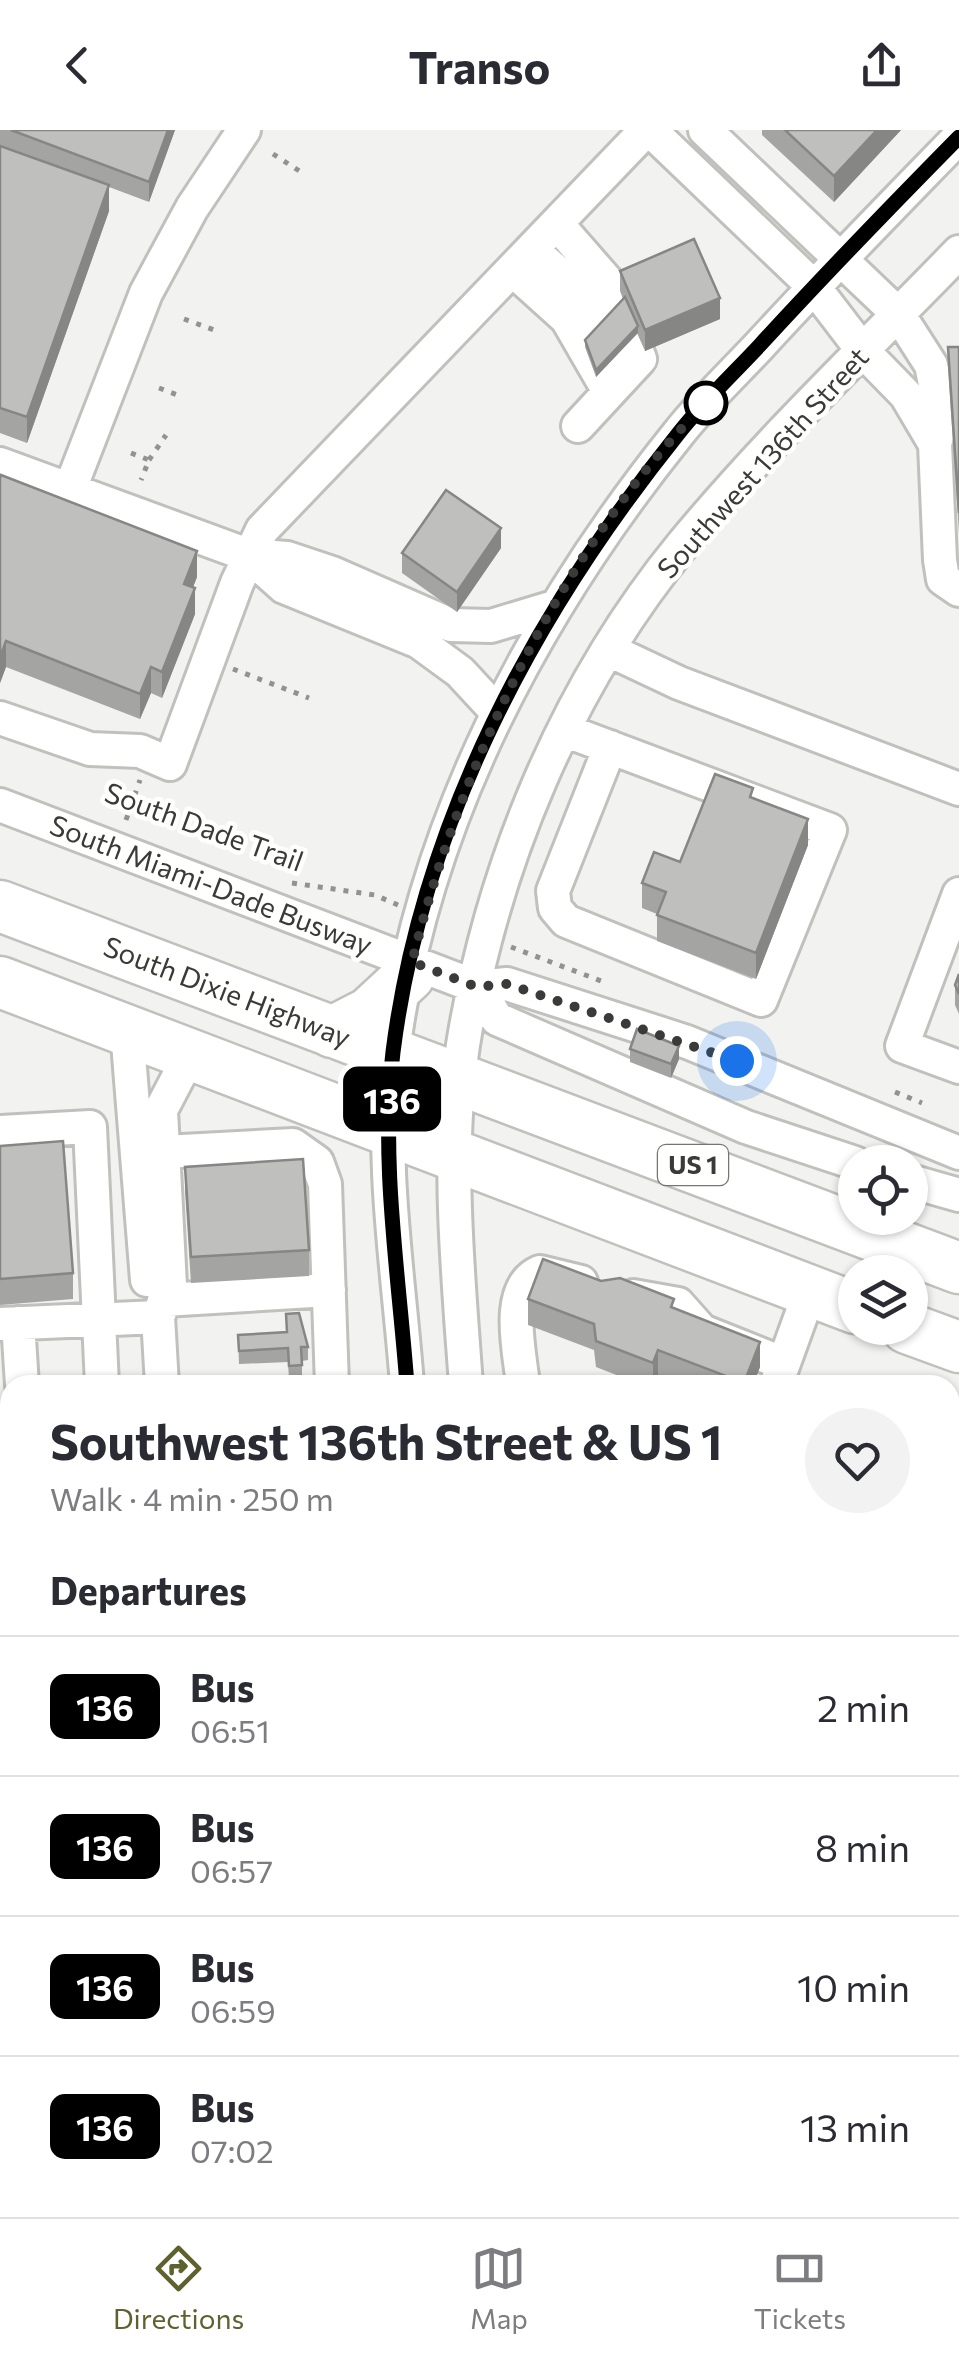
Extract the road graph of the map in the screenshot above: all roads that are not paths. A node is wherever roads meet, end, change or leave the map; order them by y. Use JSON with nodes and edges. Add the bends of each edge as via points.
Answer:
{"nodes":[{"id":1,"x":244,"y":130,"type":"edge"},
{"id":2,"x":648,"y":130,"type":"edge"},
{"id":3,"x":705,"y":130,"type":"edge"},
{"id":4,"x":959,"y":137,"type":"edge"},
{"id":5,"x":535,"y":249,"type":"junction"},
{"id":6,"x":959,"y":252,"type":"edge"},
{"id":7,"x":842,"y":257,"type":"junction"},
{"id":8,"x":814,"y":287,"type":"junction"},
{"id":9,"x":898,"y":315,"type":"junction"},
{"id":10,"x":862,"y":351,"type":"junction"},
{"id":11,"x":622,"y":378,"type":"junction"},
{"id":12,"x":578,"y":426,"type":"dead end"},
{"id":13,"x":935,"y":444,"type":"junction"},
{"id":14,"x":0,"y":464,"type":"edge"},
{"id":15,"x":70,"y":489,"type":"junction"},
{"id":16,"x":248,"y":555,"type":"junction"},
{"id":17,"x":959,"y":590,"type":"edge"},
{"id":18,"x":554,"y":607,"type":"junction"},
{"id":19,"x":609,"y":650,"type":"junction"},
{"id":20,"x":498,"y":713,"type":"junction"},
{"id":21,"x":0,"y":718,"type":"edge"},
{"id":22,"x":564,"y":730,"type":"junction"},
{"id":23,"x":610,"y":747,"type":"junction"},
{"id":24,"x":959,"y":789,"type":"edge"},
{"id":25,"x":0,"y":805,"type":"edge"},
{"id":26,"x":959,"y":894,"type":"edge"},
{"id":27,"x":0,"y":906,"type":"edge"},
{"id":28,"x":410,"y":969,"type":"junction"},
{"id":29,"x":0,"y":982,"type":"edge"},
{"id":30,"x":477,"y":987,"type":"junction"},
{"id":31,"x":127,"y":1030,"type":"junction"},
{"id":32,"x":332,"y":1032,"type":"junction"},
{"id":33,"x":393,"y":1055,"type":"junction"},
{"id":34,"x":202,"y":1059,"type":"junction"},
{"id":35,"x":959,"y":1067,"type":"edge"},
{"id":36,"x":460,"y":1078,"type":"junction"},
{"id":37,"x":0,"y":1132,"type":"edge"},
{"id":38,"x":392,"y":1132,"type":"junction"},
{"id":39,"x":164,"y":1152,"type":"junction"},
{"id":40,"x":959,"y":1153,"type":"edge"},
{"id":41,"x":455,"y":1157,"type":"junction"},
{"id":42,"x":838,"y":1157,"type":"edge"},
{"id":43,"x":928,"y":1186,"type":"edge"},
{"id":44,"x":959,"y":1195,"type":"edge"},
{"id":45,"x":959,"y":1268,"type":"edge"},
{"id":46,"x":329,"y":1290,"type":"junction"},
{"id":47,"x":832,"y":1299,"type":"edge"},
{"id":48,"x":161,"y":1309,"type":"junction"},
{"id":49,"x":100,"y":1320,"type":"junction"},
{"id":50,"x":9,"y":1324,"type":"edge"},
{"id":51,"x":928,"y":1336,"type":"edge"},
{"id":52,"x":959,"y":1347,"type":"edge"},
{"id":53,"x":779,"y":1374,"type":"edge"},
{"id":54,"x":20,"y":1375,"type":"edge"},
{"id":55,"x":102,"y":1375,"type":"edge"},
{"id":56,"x":162,"y":1375,"type":"edge"},
{"id":57,"x":332,"y":1375,"type":"edge"},
{"id":58,"x":406,"y":1375,"type":"edge"},
{"id":59,"x":466,"y":1375,"type":"edge"},
{"id":60,"x":522,"y":1375,"type":"edge"}],
"edges":[{"from":1,"to":15,"type":"street","via":[[146,294]]},
{"from":2,"to":5,"type":"street"},
{"from":2,"to":8,"type":"street"},
{"from":3,"to":7,"type":"street"},
{"from":4,"to":7,"type":"street"},
{"from":5,"to":11,"type":"street","via":[[566,319]]},
{"from":5,"to":11,"type":"street","via":[[604,297]]},
{"from":5,"to":16,"type":"street","via":[[262,530]]},
{"from":6,"to":9,"type":"street","name":"Southwest 136th Street"},
{"from":7,"to":8,"type":"street"},
{"from":7,"to":9,"type":"street"},
{"from":8,"to":10,"type":"street"},
{"from":8,"to":18,"type":"street","via":[[680,430]]},
{"from":9,"to":10,"type":"street","name":"Southwest 136th Street"},
{"from":9,"to":13,"type":"street","via":[[932,364],[942,417]]},
{"from":10,"to":13,"type":"street","via":[[906,395]]},
{"from":10,"to":19,"type":"street","name":"Southwest 136th Street","via":[[683,545]]},
{"from":11,"to":12,"type":"street"},
{"from":13,"to":17,"type":"street","via":[[943,579]]},
{"from":14,"to":15,"type":"street"},
{"from":15,"to":16,"type":"street"},
{"from":16,"to":18,"type":"street","via":[[287,558],[332,573],[451,626],[491,626]]},
{"from":16,"to":20,"type":"street","via":[[284,587],[418,642],[460,672]]},
{"from":16,"to":21,"type":"street","via":[[170,764],[140,751],[90,749]]},
{"from":18,"to":20,"type":"street"},
{"from":19,"to":22,"type":"street","name":"Southwest 136th Street"},
{"from":19,"to":24,"type":"street"},
{"from":20,"to":28,"type":"street","via":[[441,854]]},
{"from":22,"to":23,"type":"street"},
{"from":22,"to":30,"type":"street","name":"Southwest 136th Street","via":[[508,864]]},
{"from":23,"to":23,"type":"street","via":[[553,891],[555,908],[581,928],[762,1000],[830,830]]},
{"from":25,"to":28,"type":"street","name":"South Miami-Dade Busway"},
{"from":26,"to":35,"type":"street","via":[[902,1046]]},
{"from":27,"to":32,"type":"highway","name":"South Dixie Highway","number":"US 1"},
{"from":28,"to":30,"type":"street","name":"South Miami-Dade Busway"},
{"from":28,"to":32,"type":"highway","via":[[369,1012]]},
{"from":28,"to":33,"type":"street"},
{"from":29,"to":31,"type":"highway"},
{"from":30,"to":36,"type":"street","name":"Southwest 136th Street"},
{"from":30,"to":40,"type":"street","name":"South Miami-Dade Busway","via":[[507,984],[687,1042]]},
{"from":30,"to":42,"type":"street","name":"South Miami-Dade Busway","via":[[497,1020],[746,1126]]},
{"from":31,"to":34,"type":"highway"},
{"from":31,"to":48,"type":"street","via":[[149,1301]]},
{"from":32,"to":33,"type":"highway","name":"South Dixie Highway","number":"US 1"},
{"from":33,"to":36,"type":"highway","name":"South Dixie Highway","number":"US 1"},
{"from":33,"to":38,"type":"street"},
{"from":34,"to":38,"type":"highway"},
{"from":34,"to":39,"type":"street","via":[[183,1068],[168,1090],[161,1110]]},
{"from":36,"to":41,"type":"street","name":"Southwest 136th Street"},
{"from":36,"to":45,"type":"highway","name":"South Dixie Highway","number":"US 1"},
{"from":37,"to":49,"type":"street","via":[[90,1128]]},
{"from":38,"to":41,"type":"highway"},
{"from":38,"to":58,"type":"street"},
{"from":39,"to":46,"type":"street","via":[[293,1145],[305,1150],[325,1184]]},
{"from":39,"to":48,"type":"street","via":[[170,1286]]},
{"from":41,"to":47,"type":"highway"},
{"from":41,"to":59,"type":"street","name":"Southwest 136th Street"},
{"from":43,"to":44,"type":"street"},
{"from":46,"to":48,"type":"street"},
{"from":46,"to":57,"type":"street"},
{"from":47,"to":53,"type":"street"},
{"from":48,"to":49,"type":"street"},
{"from":48,"to":56,"type":"street"},
{"from":49,"to":50,"type":"street"},
{"from":49,"to":55,"type":"street"},
{"from":50,"to":54,"type":"street"},
{"from":51,"to":52,"type":"highway"},
{"from":53,"to":60,"type":"street","via":[[702,1332],[678,1304],[546,1272],[526,1280],[518,1306]]}]}
